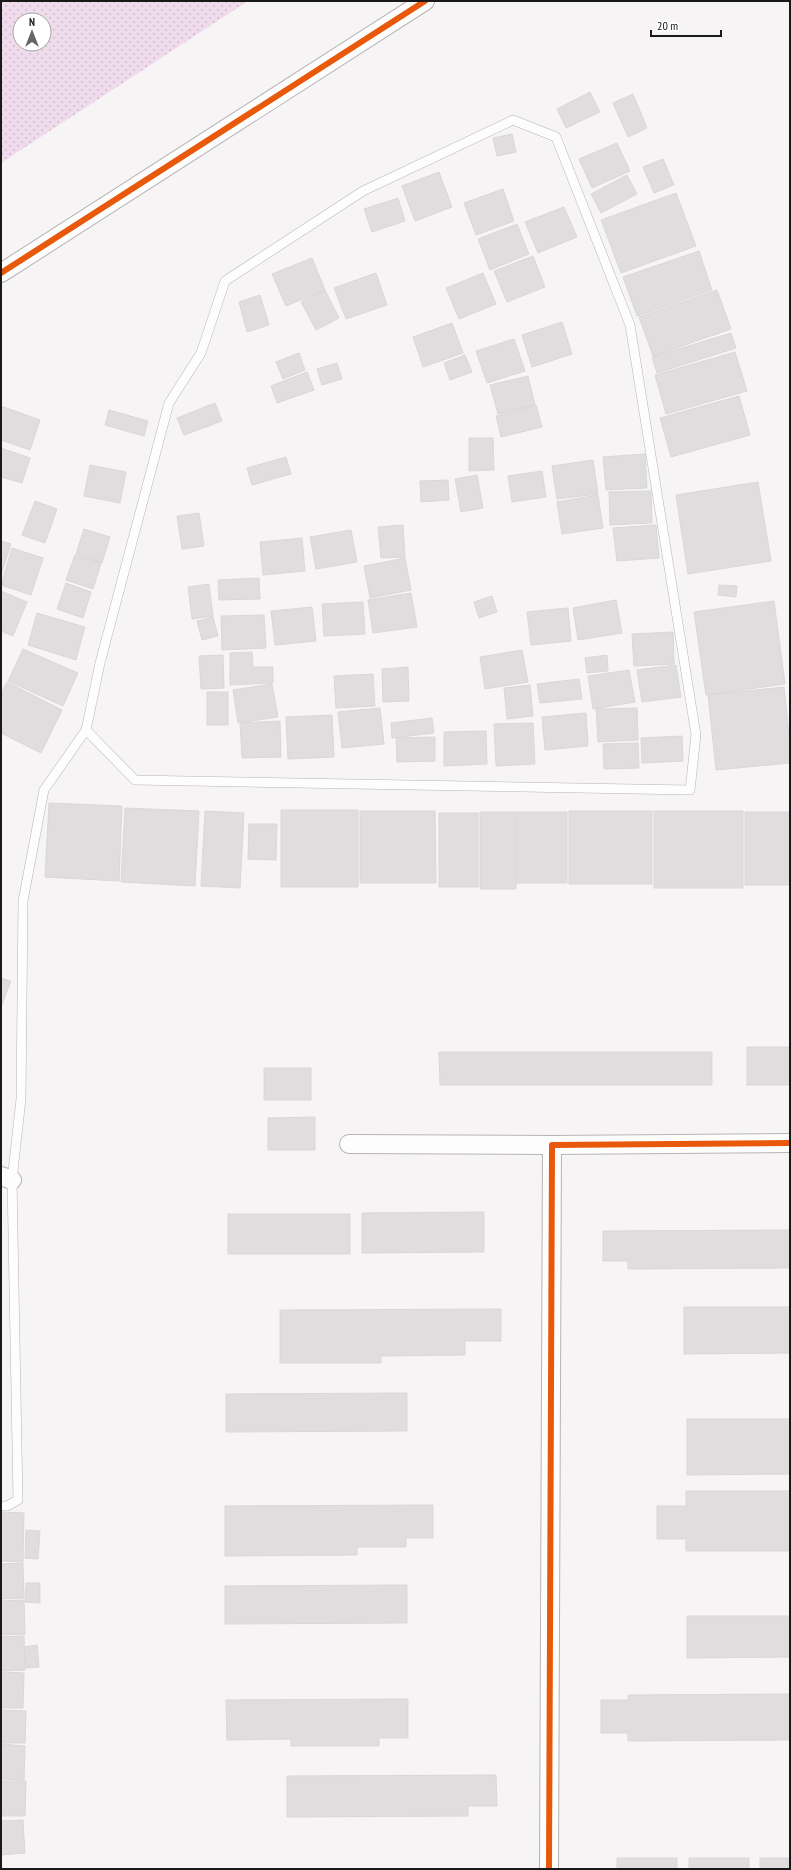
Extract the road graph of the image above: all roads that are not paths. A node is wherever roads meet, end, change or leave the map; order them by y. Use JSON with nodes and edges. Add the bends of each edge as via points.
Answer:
{"nodes":[{"id":1,"x":425,"y":1,"type":"edge"},
{"id":2,"x":1,"y":273,"type":"edge"},
{"id":3,"x":86,"y":730,"type":"junction"},
{"id":4,"x":790,"y":1143,"type":"edge"},
{"id":5,"x":349,"y":1144,"type":"dead end"},
{"id":6,"x":552,"y":1145,"type":"junction"},
{"id":7,"x":6,"y":1178,"type":"edge"},
{"id":8,"x":1,"y":1506,"type":"edge"},
{"id":9,"x":549,"y":1869,"type":"edge"}],
"edges":[{"from":1,"to":2,"type":"street"},
{"from":3,"to":3,"type":"lane","via":[[135,780],[690,790],[696,735],[630,325],[556,137],[513,120],[363,191],[225,281],[201,353],[169,403],[100,663]]},
{"from":3,"to":7,"type":"lane","via":[[44,790],[23,901],[21,1100]]},
{"from":4,"to":6,"type":"street"},
{"from":5,"to":6,"type":"street"},
{"from":6,"to":9,"type":"street"},
{"from":7,"to":8,"type":"lane","via":[[18,1500]]}]}
